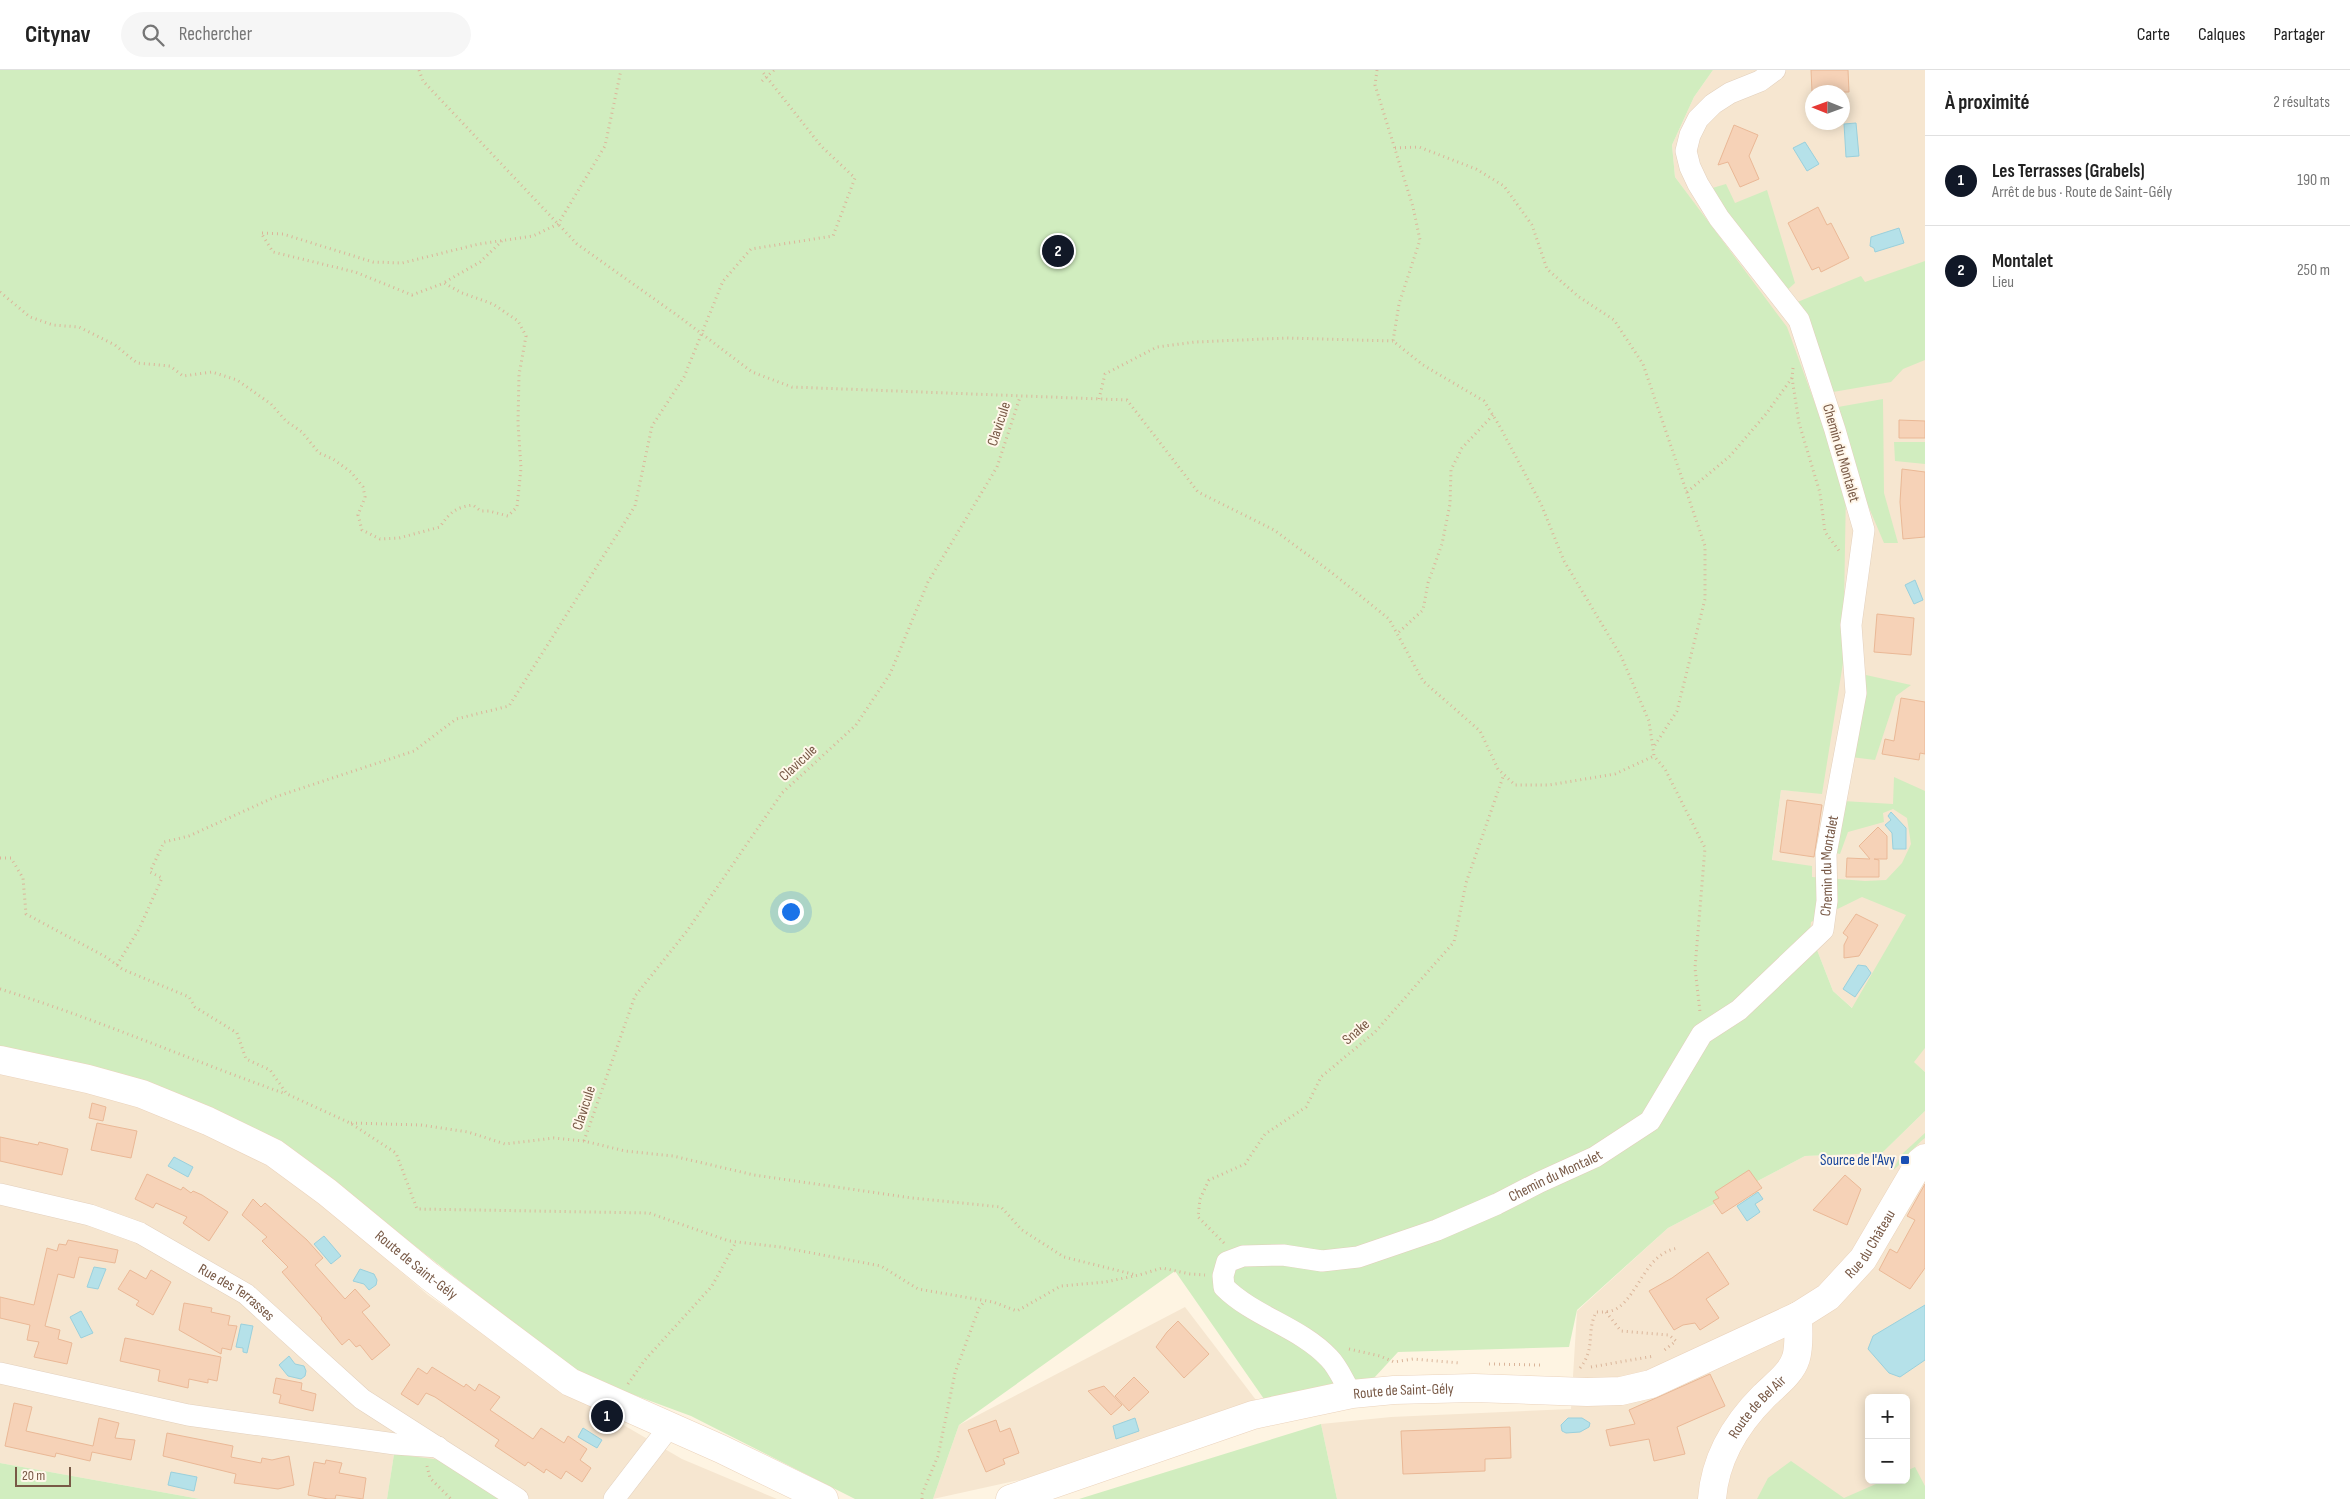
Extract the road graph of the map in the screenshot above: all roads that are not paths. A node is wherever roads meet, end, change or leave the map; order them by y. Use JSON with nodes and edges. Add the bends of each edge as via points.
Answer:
{"nodes":[{"id":1,"x":1773,"y":72,"type":"edge"},
{"id":2,"x":0,"y":1060,"type":"edge"},
{"id":3,"x":1925,"y":1158,"type":"edge"},
{"id":4,"x":0,"y":1194,"type":"edge"},
{"id":5,"x":1798,"y":1316,"type":"junction"},
{"id":6,"x":0,"y":1373,"type":"edge"},
{"id":7,"x":1352,"y":1394,"type":"junction"},
{"id":8,"x":670,"y":1426,"type":"junction"},
{"id":9,"x":435,"y":1447,"type":"junction"},
{"id":10,"x":518,"y":1499,"type":"edge"},
{"id":11,"x":614,"y":1499,"type":"edge"},
{"id":12,"x":824,"y":1499,"type":"edge"},
{"id":13,"x":1010,"y":1499,"type":"edge"},
{"id":14,"x":1712,"y":1499,"type":"edge"}],
"edges":[{"from":1,"to":7,"type":"street","name":"Chemin du Montalet","via":[[1713,104],[1698,119],[1686,151],[1698,184],[1719,218],[1800,320],[1864,530],[1851,625],[1856,693],[1826,854],[1827,901],[1823,930],[1739,1010],[1702,1034],[1650,1121],[1595,1157],[1437,1230],[1358,1257],[1322,1261],[1282,1255],[1242,1256],[1227,1262],[1224,1287],[1237,1300],[1330,1359]]},
{"from":2,"to":8,"type":"street","name":"Route de Saint-Gély","via":[[142,1094],[274,1153],[327,1192],[428,1276],[570,1382]]},
{"from":3,"to":5,"type":"street","name":"Rue du Château","via":[[1863,1259],[1828,1296]]},
{"from":4,"to":9,"type":"street","name":"Rue des Terrasses","via":[[90,1215],[140,1233],[238,1289],[362,1399]]},
{"from":5,"to":7,"type":"street","name":"Route de Saint-Gély","via":[[1650,1384],[1621,1391],[1474,1388]]},
{"from":5,"to":14,"type":"street","name":"Route de Bel Air","via":[[1799,1342],[1795,1359],[1788,1372],[1736,1428],[1718,1466]]},
{"from":6,"to":9,"type":"street","name":"Rue des Terrasses","via":[[188,1415]]},
{"from":7,"to":13,"type":"street","name":"Route de Saint-Gély","via":[[1253,1415]]},
{"from":8,"to":11,"type":"street"},
{"from":8,"to":12,"type":"street","name":"Route de Saint-Gély"},
{"from":9,"to":10,"type":"street","name":"Rue des Terrasses"}]}
